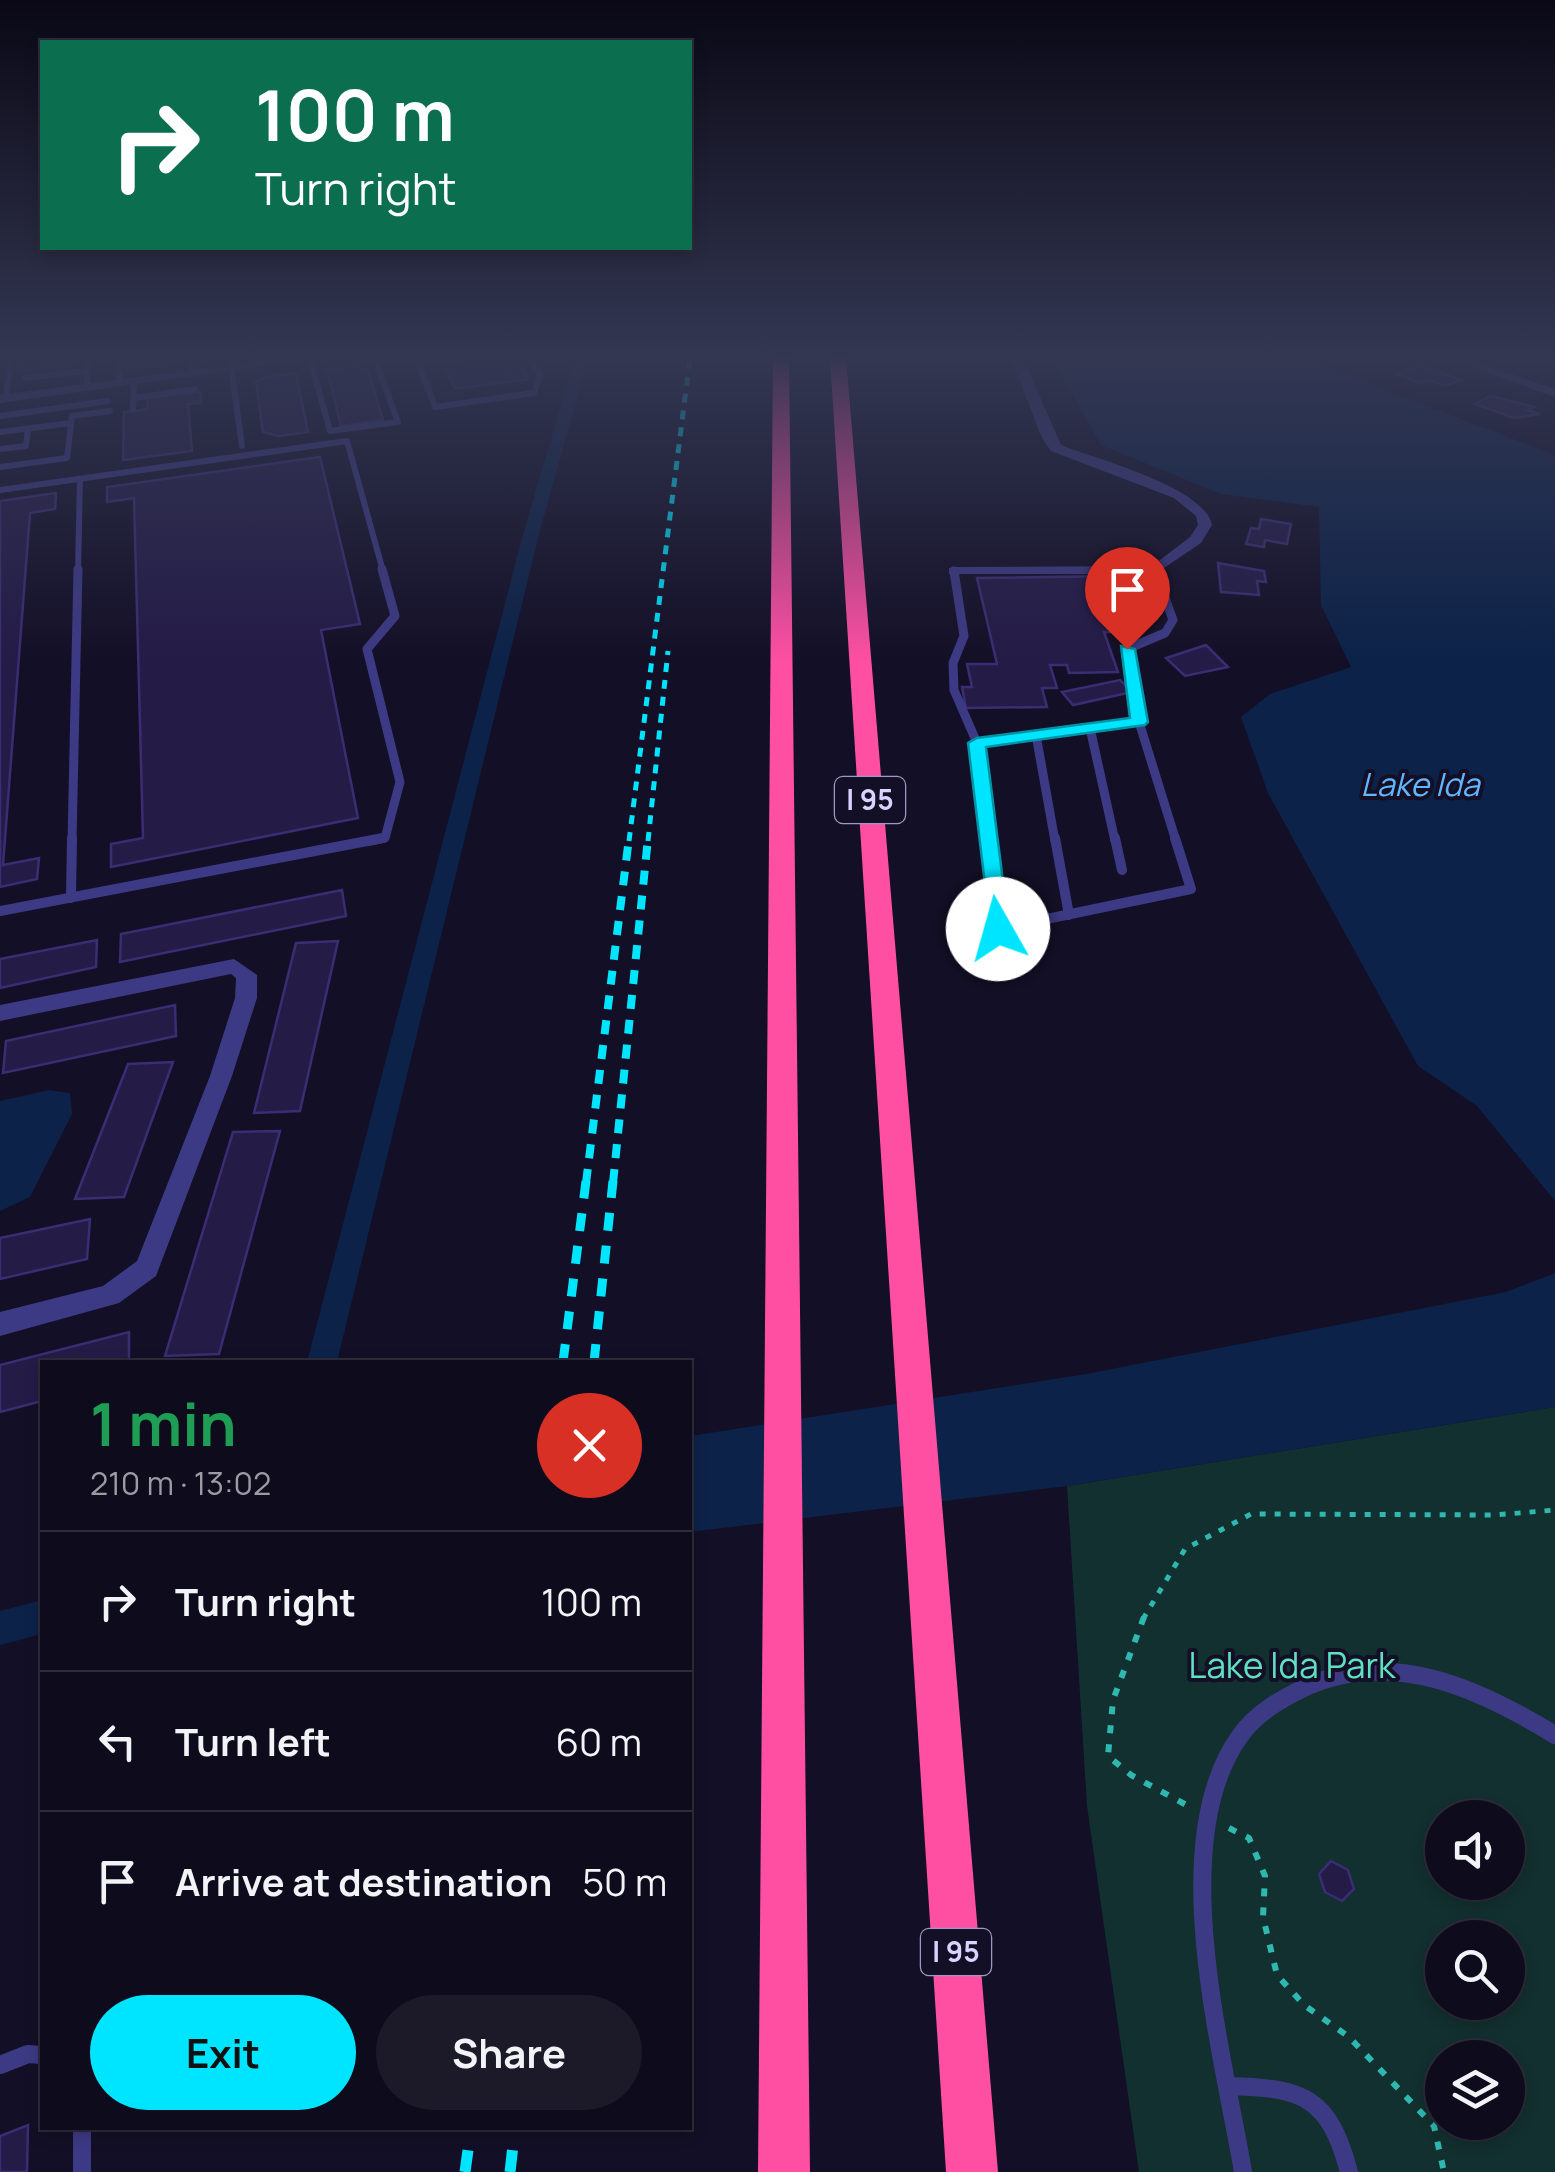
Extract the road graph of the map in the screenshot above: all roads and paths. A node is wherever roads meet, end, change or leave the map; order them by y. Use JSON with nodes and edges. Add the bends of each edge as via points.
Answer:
{"nodes":[{"id":1,"x":25,"y":459,"type":"edge"},
{"id":2,"x":57,"y":459,"type":"edge"},
{"id":3,"x":218,"y":459,"type":"edge"},
{"id":4,"x":352,"y":459,"type":"edge"},
{"id":5,"x":781,"y":459,"type":"edge"},
{"id":6,"x":845,"y":459,"type":"edge"},
{"id":7,"x":1085,"y":459,"type":"edge"},
{"id":8,"x":24,"y":464,"type":"junction"},
{"id":9,"x":0,"y":467,"type":"edge"},
{"id":10,"x":80,"y":479,"type":"junction"},
{"id":11,"x":0,"y":490,"type":"edge"},
{"id":12,"x":1155,"y":570,"type":"junction"},
{"id":13,"x":954,"y":571,"type":"joint"},
{"id":14,"x":1139,"y":722,"type":"junction"},
{"id":15,"x":1090,"y":728,"type":"junction"},
{"id":16,"x":1036,"y":736,"type":"junction"},
{"id":17,"x":977,"y":743,"type":"junction"},
{"id":18,"x":1122,"y":870,"type":"dead end"},
{"id":19,"x":71,"y":898,"type":"junction"},
{"id":20,"x":0,"y":911,"type":"edge"},
{"id":21,"x":1069,"y":915,"type":"junction"},
{"id":22,"x":0,"y":1012,"type":"edge"},
{"id":23,"x":0,"y":1324,"type":"edge"},
{"id":24,"x":1555,"y":1510,"type":"edge"},
{"id":25,"x":1555,"y":1735,"type":"edge"},
{"id":26,"x":1204,"y":1815,"type":"junction"},
{"id":27,"x":40,"y":2055,"type":"edge"},
{"id":28,"x":0,"y":2065,"type":"edge"},
{"id":29,"x":1229,"y":2086,"type":"junction"},
{"id":30,"x":82,"y":2130,"type":"edge"},
{"id":31,"x":82,"y":2172,"type":"edge"},
{"id":32,"x":784,"y":2172,"type":"edge"},
{"id":33,"x":972,"y":2172,"type":"edge"},
{"id":34,"x":1243,"y":2172,"type":"edge"},
{"id":35,"x":1350,"y":2172,"type":"edge"},
{"id":36,"x":1444,"y":2172,"type":"edge"}],
"edges":[{"from":1,"to":8,"type":"lane"},
{"from":2,"to":8,"type":"lane"},
{"from":3,"to":10,"type":"lane"},
{"from":4,"to":19,"type":"lane","via":[[395,616],[367,650],[400,782],[385,838]]},
{"from":5,"to":32,"type":"highway"},
{"from":6,"to":33,"type":"highway","number":"I 95"},
{"from":7,"to":12,"type":"street","via":[[1178,495],[1203,514],[1196,540]]},
{"from":8,"to":9,"type":"lane"},
{"from":10,"to":11,"type":"lane"},
{"from":10,"to":19,"type":"lane"},
{"from":12,"to":13,"type":"street"},
{"from":12,"to":14,"type":"lane","via":[[1173,620],[1165,633],[1127,649]]},
{"from":13,"to":17,"type":"lane","via":[[964,636],[951,655],[957,707]]},
{"from":14,"to":15,"type":"lane"},
{"from":14,"to":21,"type":"lane","via":[[1191,889]]},
{"from":15,"to":16,"type":"lane"},
{"from":15,"to":18,"type":"lane"},
{"from":16,"to":17,"type":"lane"},
{"from":16,"to":21,"type":"lane"},
{"from":17,"to":21,"type":"lane","via":[[998,929]]},
{"from":19,"to":20,"type":"lane"},
{"from":22,"to":23,"type":"street","via":[[198,971],[234,966],[247,975],[221,1076],[146,1268],[110,1295]]},
{"from":24,"to":26,"type":"path","via":[[1251,1514],[1185,1549],[1143,1618],[1113,1700],[1108,1756]]},
{"from":25,"to":26,"type":"lane","via":[[1460,1684],[1356,1670],[1304,1685],[1262,1712],[1233,1747]]},
{"from":26,"to":29,"type":"lane","via":[[1204,1938]]},
{"from":26,"to":36,"type":"path","via":[[1250,1838],[1266,1876],[1263,1917],[1277,1976],[1349,2036],[1434,2126]]},
{"from":27,"to":28,"type":"lane"},
{"from":29,"to":34,"type":"lane"},
{"from":29,"to":35,"type":"lane","via":[[1305,2094],[1327,2114]]},
{"from":30,"to":31,"type":"lane"}]}
